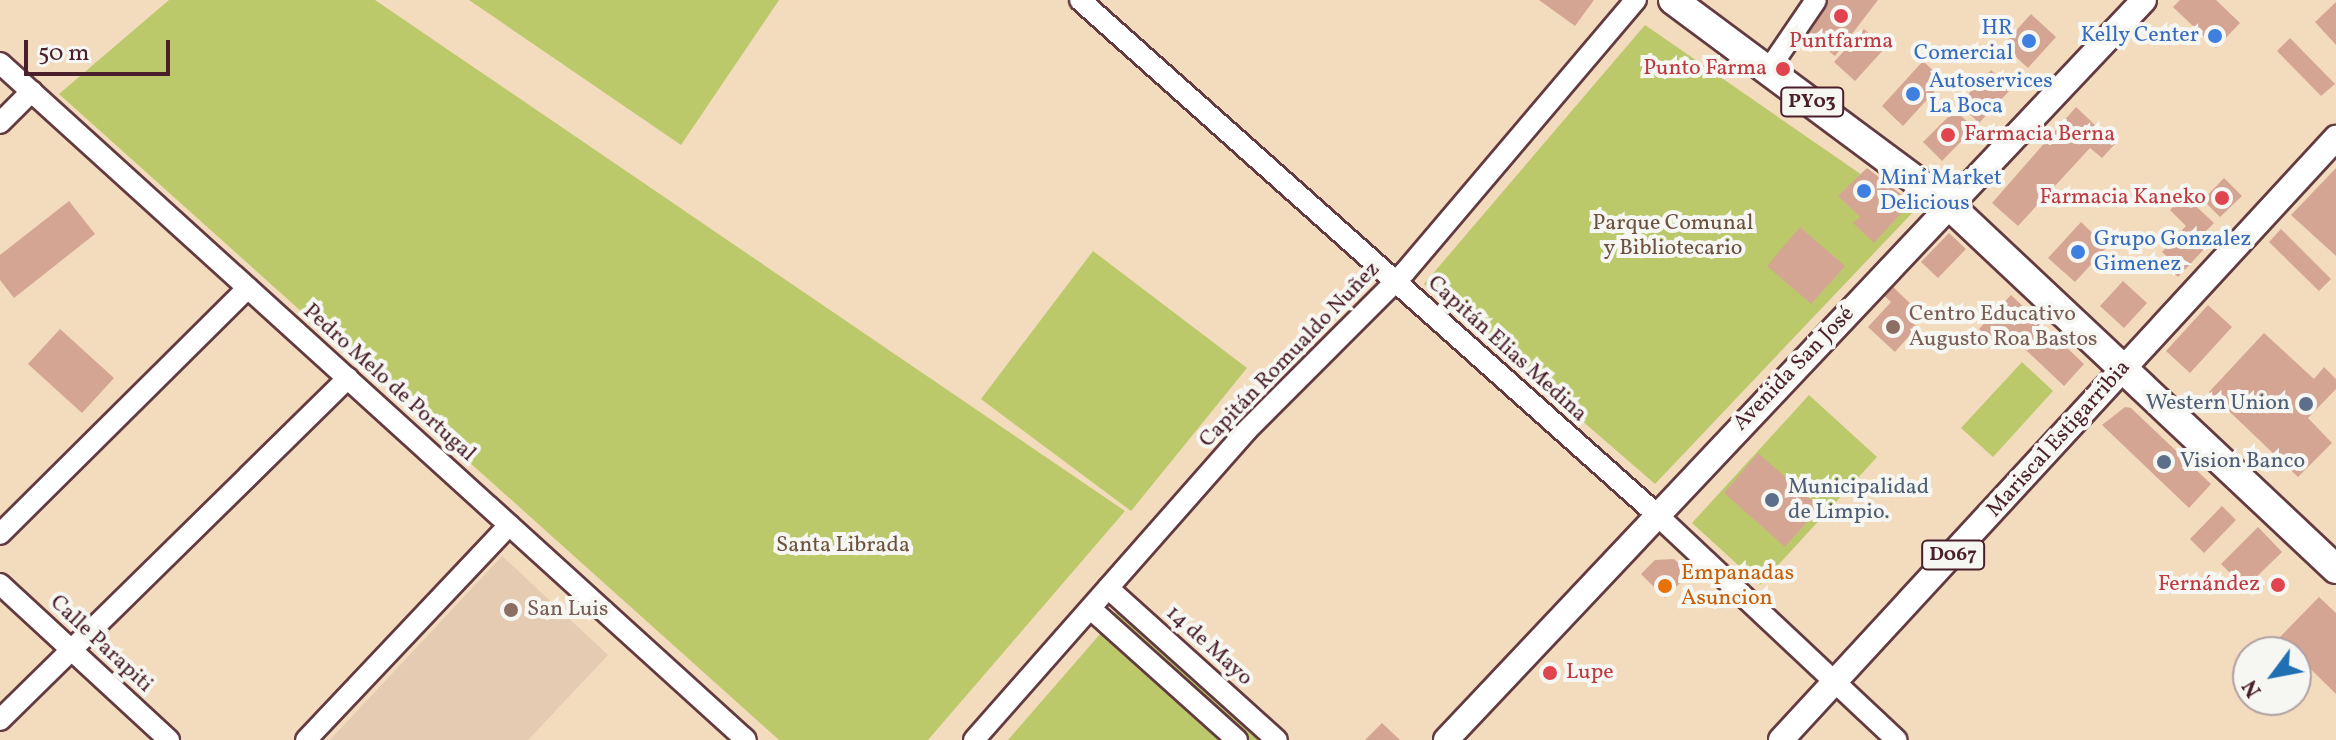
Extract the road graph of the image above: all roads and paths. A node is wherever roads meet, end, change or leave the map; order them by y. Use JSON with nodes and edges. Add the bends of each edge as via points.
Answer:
{"nodes":[{"id":1,"x":1080,"y":0,"type":"edge"},
{"id":2,"x":1636,"y":0,"type":"edge"},
{"id":3,"x":1673,"y":0,"type":"edge"},
{"id":4,"x":1816,"y":0,"type":"edge"},
{"id":5,"x":2144,"y":0,"type":"edge"},
{"id":6,"x":0,"y":63,"type":"edge"},
{"id":7,"x":1769,"y":69,"type":"junction"},
{"id":8,"x":32,"y":91,"type":"junction"},
{"id":9,"x":0,"y":123,"type":"edge"},
{"id":10,"x":2336,"y":138,"type":"edge"},
{"id":11,"x":1950,"y":206,"type":"junction"},
{"id":12,"x":1395,"y":282,"type":"junction"},
{"id":13,"x":248,"y":288,"type":"junction"},
{"id":14,"x":2123,"y":368,"type":"junction"},
{"id":15,"x":348,"y":378,"type":"junction"},
{"id":16,"x":1656,"y":514,"type":"junction"},
{"id":17,"x":509,"y":525,"type":"junction"},
{"id":18,"x":0,"y":534,"type":"edge"},
{"id":19,"x":2336,"y":569,"type":"edge"},
{"id":20,"x":0,"y":584,"type":"edge"},
{"id":21,"x":1108,"y":588,"type":"junction"},
{"id":22,"x":1091,"y":609,"type":"junction"},
{"id":23,"x":72,"y":650,"type":"junction"},
{"id":24,"x":1835,"y":685,"type":"junction"},
{"id":25,"x":0,"y":720,"type":"edge"},
{"id":26,"x":169,"y":740,"type":"edge"},
{"id":27,"x":306,"y":740,"type":"edge"},
{"id":28,"x":746,"y":740,"type":"edge"},
{"id":29,"x":974,"y":740,"type":"edge"},
{"id":30,"x":1237,"y":740,"type":"edge"},
{"id":31,"x":1277,"y":740,"type":"edge"},
{"id":32,"x":1446,"y":740,"type":"edge"},
{"id":33,"x":1781,"y":740,"type":"edge"},
{"id":34,"x":1897,"y":740,"type":"edge"}],
"edges":[{"from":1,"to":12,"type":"street","name":"Capitán Elias Medina"},
{"from":2,"to":12,"type":"street","name":"Capitán Romualdo Nuñez"},
{"from":3,"to":7,"type":"highway","number":"PY03"},
{"from":4,"to":7,"type":"street"},
{"from":5,"to":11,"type":"main road","name":"Avenida San José"},
{"from":6,"to":8,"type":"street","name":"Pedro Melo de Portugal"},
{"from":7,"to":11,"type":"highway","number":"PY03"},
{"from":8,"to":9,"type":"street"},
{"from":8,"to":13,"type":"street","name":"Pedro Melo de Portugal"},
{"from":10,"to":14,"type":"main road","name":"Mariscal Estigarribia","number":"D067"},
{"from":11,"to":14,"type":"highway","number":"PY03"},
{"from":11,"to":16,"type":"main road","name":"Avenida San José"},
{"from":12,"to":16,"type":"street","name":"Capitán Elias Medina"},
{"from":12,"to":21,"type":"street","name":"Capitán Romualdo Nuñez","via":[[1247,430]]},
{"from":13,"to":15,"type":"street","name":"Pedro Melo de Portugal"},
{"from":13,"to":18,"type":"street"},
{"from":14,"to":19,"type":"highway","number":"PY03"},
{"from":14,"to":24,"type":"main road","name":"Mariscal Estigarribia","number":"D067"},
{"from":15,"to":17,"type":"street","name":"Pedro Melo de Portugal"},
{"from":15,"to":23,"type":"street"},
{"from":16,"to":24,"type":"street","name":"Capitán Elias Medina"},
{"from":16,"to":32,"type":"main road","name":"Avenida San José"},
{"from":17,"to":27,"type":"street"},
{"from":17,"to":28,"type":"street","name":"Pedro Melo de Portugal"},
{"from":20,"to":23,"type":"street","name":"Calle Parapiti"},
{"from":21,"to":22,"type":"street","name":"Capitán Romualdo Nuñez"},
{"from":21,"to":31,"type":"street","name":"14 de Mayo"},
{"from":22,"to":29,"type":"street","name":"Capitán Romualdo Nuñez"},
{"from":22,"to":30,"type":"street"},
{"from":23,"to":25,"type":"street"},
{"from":23,"to":26,"type":"street","name":"Calle Parapiti"},
{"from":24,"to":33,"type":"main road","name":"Mariscal Estigarribia","number":"D067"},
{"from":24,"to":34,"type":"street","name":"Capitán Elias Medina"}]}
